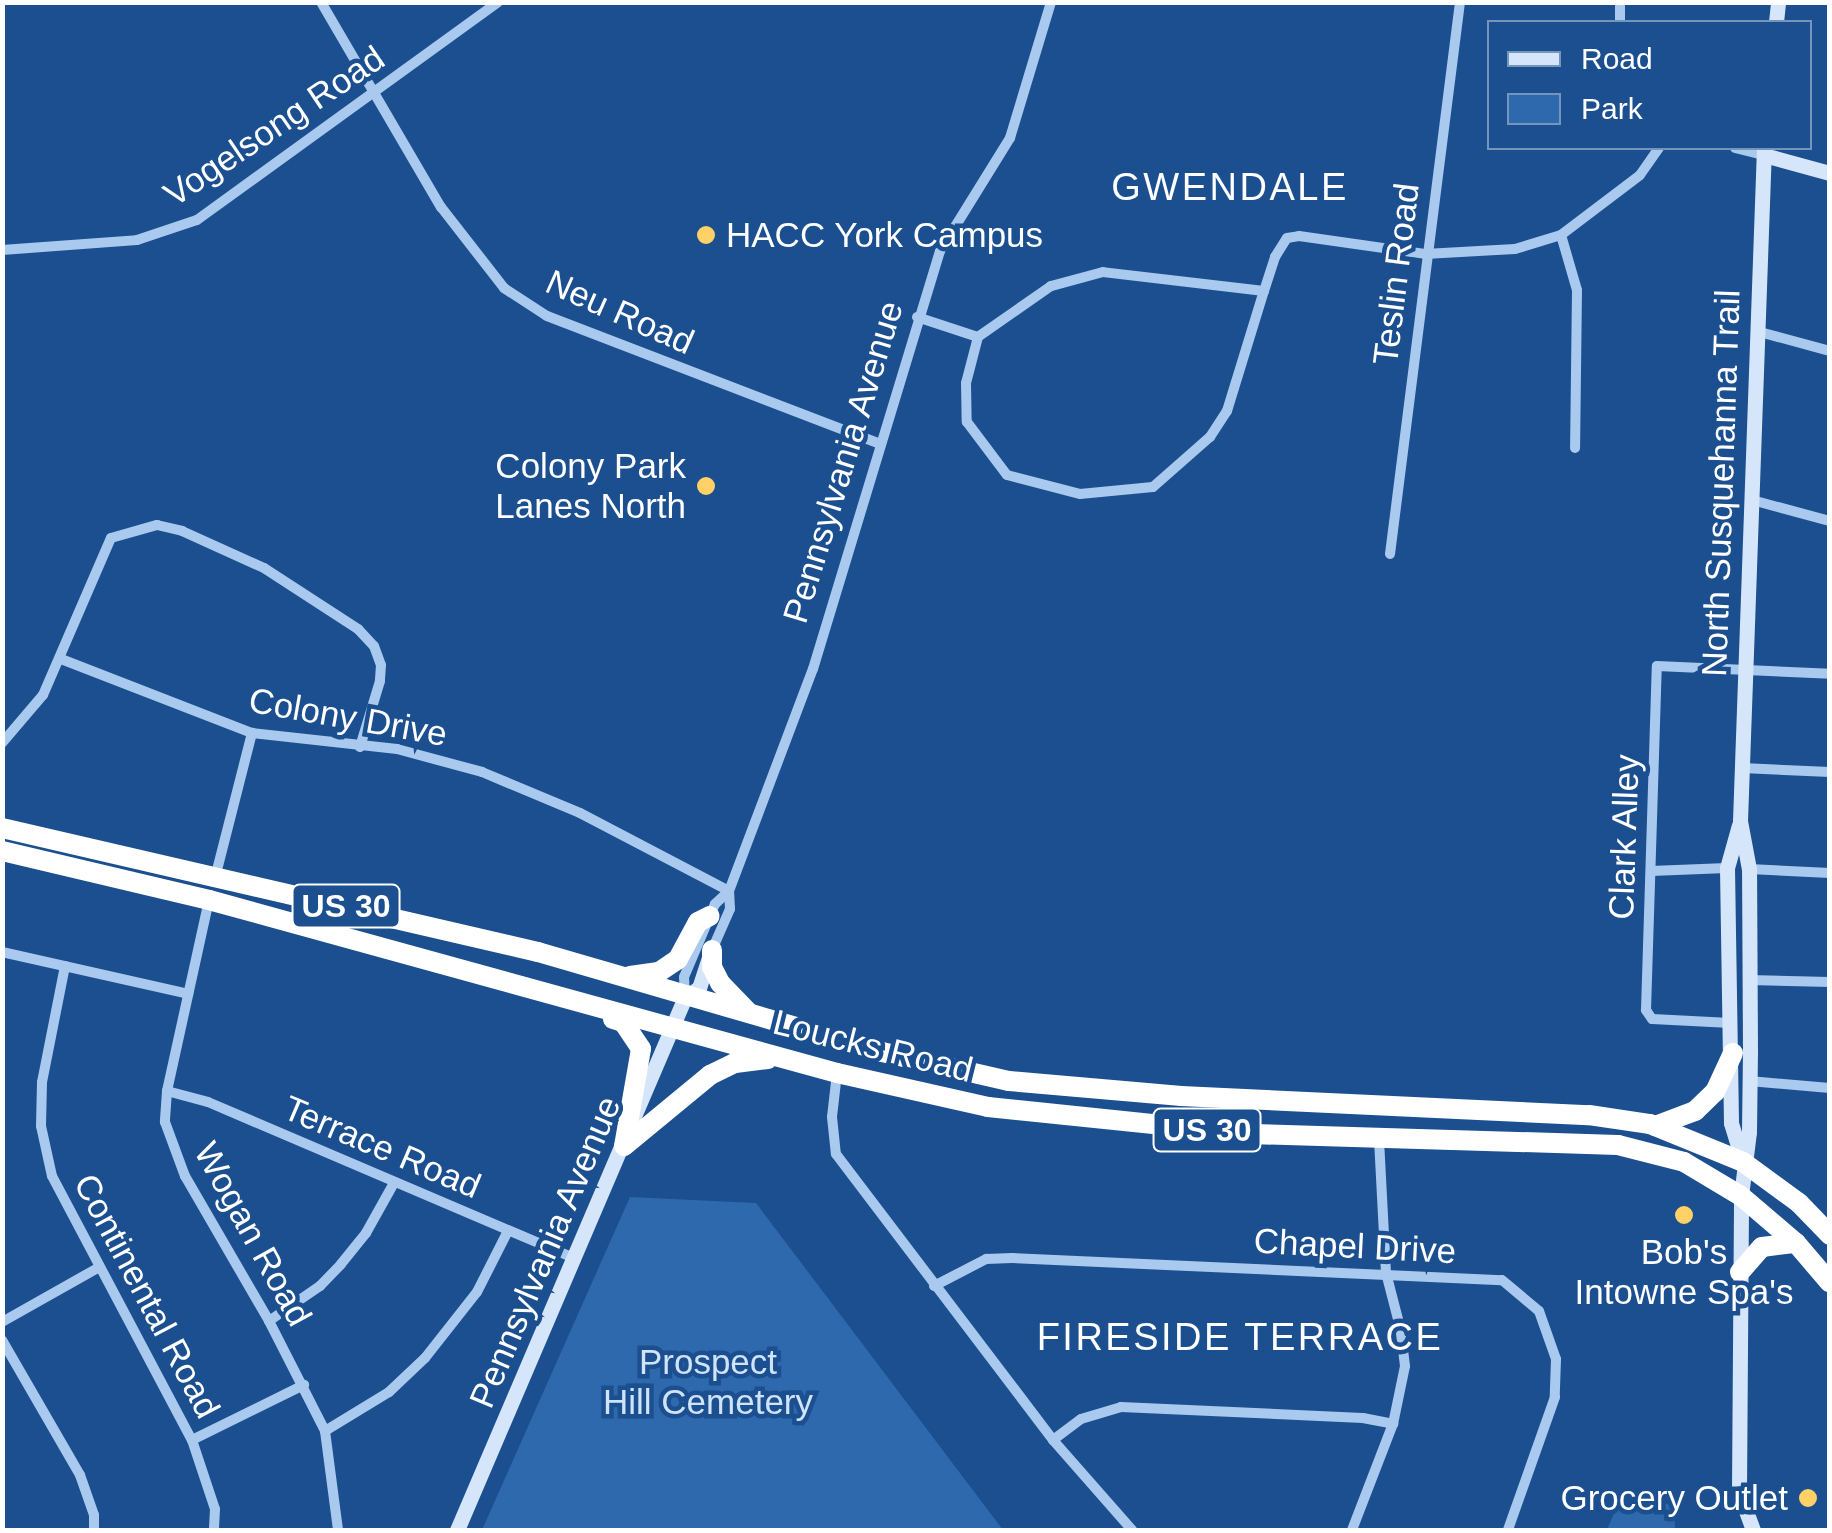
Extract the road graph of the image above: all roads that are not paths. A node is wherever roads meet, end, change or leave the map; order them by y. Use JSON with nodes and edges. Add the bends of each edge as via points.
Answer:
{"nodes":[{"id":1,"x":322,"y":2,"type":"edge"},
{"id":2,"x":498,"y":2,"type":"edge"},
{"id":3,"x":1050,"y":2,"type":"edge"},
{"id":4,"x":1460,"y":2,"type":"edge"},
{"id":5,"x":376,"y":93,"type":"junction"},
{"id":6,"x":1658,"y":150,"type":"edge"},
{"id":7,"x":1764,"y":151,"type":"edge"},
{"id":8,"x":1830,"y":173,"type":"edge"},
{"id":9,"x":1561,"y":235,"type":"junction"},
{"id":10,"x":2,"y":250,"type":"edge"},
{"id":11,"x":1426,"y":254,"type":"junction"},
{"id":12,"x":1264,"y":291,"type":"junction"},
{"id":13,"x":917,"y":317,"type":"junction"},
{"id":14,"x":1756,"y":332,"type":"junction"},
{"id":15,"x":978,"y":337,"type":"junction"},
{"id":16,"x":1830,"y":351,"type":"edge"},
{"id":17,"x":878,"y":443,"type":"junction"},
{"id":18,"x":1575,"y":448,"type":"dead end"},
{"id":19,"x":1752,"y":500,"type":"junction"},
{"id":20,"x":1830,"y":522,"type":"edge"},
{"id":21,"x":1390,"y":554,"type":"dead end"},
{"id":22,"x":61,"y":659,"type":"junction"},
{"id":23,"x":1745,"y":669,"type":"junction"},
{"id":24,"x":1830,"y":674,"type":"edge"},
{"id":25,"x":252,"y":733,"type":"junction"},
{"id":26,"x":2,"y":743,"type":"edge"},
{"id":27,"x":360,"y":746,"type":"junction"},
{"id":28,"x":1742,"y":768,"type":"junction"},
{"id":29,"x":1830,"y":772,"type":"edge"},
{"id":30,"x":1740,"y":821,"type":"junction"},
{"id":31,"x":2,"y":828,"type":"edge"},
{"id":32,"x":2,"y":850,"type":"edge"},
{"id":33,"x":1727,"y":868,"type":"junction"},
{"id":34,"x":1749,"y":869,"type":"junction"},
{"id":35,"x":1650,"y":871,"type":"junction"},
{"id":36,"x":1830,"y":874,"type":"edge"},
{"id":37,"x":215,"y":879,"type":"junction"},
{"id":38,"x":730,"y":891,"type":"junction"},
{"id":39,"x":209,"y":900,"type":"junction"},
{"id":40,"x":710,"y":916,"type":"junction"},
{"id":41,"x":712,"y":950,"type":"junction"},
{"id":42,"x":2,"y":952,"type":"edge"},
{"id":43,"x":65,"y":966,"type":"junction"},
{"id":44,"x":620,"y":977,"type":"junction"},
{"id":45,"x":1748,"y":980,"type":"junction"},
{"id":46,"x":1830,"y":982,"type":"edge"},
{"id":47,"x":188,"y":994,"type":"junction"},
{"id":48,"x":565,"y":998,"type":"junction"},
{"id":49,"x":685,"y":998,"type":"junction"},
{"id":50,"x":753,"y":1016,"type":"junction"},
{"id":51,"x":1731,"y":1022,"type":"junction"},
{"id":52,"x":672,"y":1030,"type":"junction"},
{"id":53,"x":1732,"y":1053,"type":"junction"},
{"id":54,"x":780,"y":1058,"type":"junction"},
{"id":55,"x":836,"y":1073,"type":"junction"},
{"id":56,"x":1749,"y":1081,"type":"junction"},
{"id":57,"x":1830,"y":1088,"type":"edge"},
{"id":58,"x":167,"y":1091,"type":"junction"},
{"id":59,"x":1655,"y":1126,"type":"junction"},
{"id":60,"x":1379,"y":1138,"type":"junction"},
{"id":61,"x":624,"y":1146,"type":"junction"},
{"id":62,"x":1743,"y":1162,"type":"junction"},
{"id":63,"x":394,"y":1182,"type":"junction"},
{"id":64,"x":1741,"y":1196,"type":"junction"},
{"id":65,"x":508,"y":1232,"type":"junction"},
{"id":66,"x":1830,"y":1235,"type":"edge"},
{"id":67,"x":1796,"y":1243,"type":"junction"},
{"id":68,"x":574,"y":1258,"type":"junction"},
{"id":69,"x":98,"y":1268,"type":"junction"},
{"id":70,"x":1740,"y":1272,"type":"junction"},
{"id":71,"x":1386,"y":1274,"type":"junction"},
{"id":72,"x":1830,"y":1284,"type":"edge"},
{"id":73,"x":934,"y":1286,"type":"junction"},
{"id":74,"x":269,"y":1321,"type":"junction"},
{"id":75,"x":2,"y":1322,"type":"edge"},
{"id":76,"x":2,"y":1340,"type":"edge"},
{"id":77,"x":304,"y":1385,"type":"junction"},
{"id":78,"x":1394,"y":1424,"type":"junction"},
{"id":79,"x":324,"y":1431,"type":"junction"},
{"id":80,"x":192,"y":1440,"type":"junction"},
{"id":81,"x":1053,"y":1440,"type":"junction"},
{"id":82,"x":94,"y":1530,"type":"edge"},
{"id":83,"x":214,"y":1530,"type":"edge"},
{"id":84,"x":338,"y":1530,"type":"edge"},
{"id":85,"x":457,"y":1530,"type":"edge"},
{"id":86,"x":1132,"y":1530,"type":"edge"},
{"id":87,"x":1352,"y":1530,"type":"edge"},
{"id":88,"x":1508,"y":1530,"type":"edge"},
{"id":89,"x":1753,"y":1530,"type":"edge"}],
"edges":[{"from":1,"to":5,"type":"street","name":"Neu Road"},
{"from":2,"to":5,"type":"street","name":"Vogelsong Road"},
{"from":3,"to":13,"type":"street","name":"Pennsylvania Avenue","via":[[1010,138],[940,250]]},
{"from":4,"to":11,"type":"street","name":"Teslin Road"},
{"from":5,"to":10,"type":"street","name":"Vogelsong Road","via":[[197,220],[138,240]]},
{"from":5,"to":17,"type":"street","name":"Neu Road","via":[[442,207],[504,288],[547,316]]},
{"from":6,"to":9,"type":"street","via":[[1640,175]]},
{"from":7,"to":8,"type":"main road"},
{"from":7,"to":14,"type":"main road","name":"North Susquehanna Trail"},
{"from":9,"to":11,"type":"street","via":[[1515,249]]},
{"from":9,"to":18,"type":"street","via":[[1577,290]]},
{"from":11,"to":12,"type":"street","via":[[1299,236],[1282,245]]},
{"from":11,"to":21,"type":"street","name":"Teslin Road"},
{"from":12,"to":15,"type":"street","via":[[1103,272],[1051,286]]},
{"from":12,"to":15,"type":"street","via":[[1226,411],[1210,438],[1153,487],[1080,494],[1007,476],[967,422],[966,383]]},
{"from":13,"to":15,"type":"street"},
{"from":13,"to":17,"type":"street","name":"Pennsylvania Avenue"},
{"from":14,"to":16,"type":"street"},
{"from":14,"to":19,"type":"main road","name":"North Susquehanna Trail"},
{"from":17,"to":38,"type":"street","name":"Pennsylvania Avenue","via":[[814,669]]},
{"from":19,"to":20,"type":"street"},
{"from":19,"to":23,"type":"main road","name":"North Susquehanna Trail"},
{"from":22,"to":25,"type":"street","name":"Colony Drive"},
{"from":22,"to":26,"type":"street","via":[[43,695]]},
{"from":22,"to":27,"type":"street","via":[[111,538],[156,525],[182,531],[264,568],[374,646],[382,665]]},
{"from":23,"to":24,"type":"street"},
{"from":23,"to":28,"type":"main road","name":"North Susquehanna Trail"},
{"from":23,"to":35,"type":"street","name":"Clark Alley","via":[[1657,666]]},
{"from":25,"to":27,"type":"street","name":"Colony Drive"},
{"from":25,"to":37,"type":"street"},
{"from":27,"to":38,"type":"street","name":"Colony Drive","via":[[433,756],[527,788]]},
{"from":28,"to":29,"type":"street"},
{"from":28,"to":30,"type":"main road","name":"North Susquehanna Trail"},
{"from":30,"to":33,"type":"main road","name":"North Susquehanna Trail"},
{"from":30,"to":34,"type":"main road","name":"North Susquehanna Trail"},
{"from":31,"to":37,"type":"highway","name":"Loucks Road","number":"US 30"},
{"from":32,"to":39,"type":"highway","name":"Loucks Road","number":"US 30"},
{"from":33,"to":35,"type":"street"},
{"from":33,"to":51,"type":"main road","name":"North Susquehanna Trail"},
{"from":34,"to":36,"type":"street"},
{"from":34,"to":45,"type":"main road","name":"North Susquehanna Trail"},
{"from":35,"to":51,"type":"street","name":"Clark Alley","via":[[1646,1010],[1652,1019]]},
{"from":37,"to":44,"type":"highway","name":"Loucks Road","number":"US 30","via":[[458,932]]},
{"from":38,"to":40,"type":"street","name":"Pennsylvania Avenue"},
{"from":38,"to":41,"type":"street","name":"Pennsylvania Avenue","via":[[730,910]]},
{"from":39,"to":47,"type":"street","name":"Wogan Road"},
{"from":39,"to":48,"type":"highway","name":"Loucks Road","number":"US 30"},
{"from":40,"to":44,"type":"highway","via":[[698,922],[678,960],[659,972]]},
{"from":40,"to":49,"type":"street","name":"Pennsylvania Avenue","via":[[681,984]]},
{"from":41,"to":49,"type":"main road","name":"Pennsylvania Avenue","via":[[698,988]]},
{"from":41,"to":50,"type":"highway","via":[[720,983]]},
{"from":42,"to":43,"type":"street"},
{"from":43,"to":47,"type":"street"},
{"from":43,"to":69,"type":"street","name":"Continental Road","via":[[42,1082],[41,1126],[52,1176]]},
{"from":44,"to":49,"type":"highway","name":"Loucks Road","number":"US 30"},
{"from":45,"to":46,"type":"street"},
{"from":45,"to":56,"type":"main road","name":"North Susquehanna Trail"},
{"from":47,"to":58,"type":"street","name":"Wogan Road"},
{"from":48,"to":52,"type":"highway","name":"Loucks Road","number":"US 30"},
{"from":48,"to":61,"type":"highway","via":[[623,1022],[639,1041]]},
{"from":49,"to":50,"type":"highway","name":"Loucks Road","number":"US 30"},
{"from":49,"to":52,"type":"main road","name":"Pennsylvania Avenue"},
{"from":50,"to":59,"type":"highway","name":"Loucks Road","number":"US 30","via":[[940,1066],[1060,1088],[1589,1115]]},
{"from":51,"to":53,"type":"main road","name":"North Susquehanna Trail"},
{"from":52,"to":54,"type":"highway","name":"Loucks Road","number":"US 30"},
{"from":52,"to":61,"type":"main road","name":"Pennsylvania Avenue"},
{"from":53,"to":59,"type":"highway","via":[[1716,1092],[1695,1111]]},
{"from":53,"to":62,"type":"main road","name":"North Susquehanna Trail","via":[[1731,1123]]},
{"from":54,"to":55,"type":"highway","name":"Loucks Road","number":"US 30"},
{"from":54,"to":61,"type":"highway","via":[[710,1075]]},
{"from":55,"to":60,"type":"highway","name":"Loucks Road","number":"US 30","via":[[988,1107],[1250,1134]]},
{"from":55,"to":73,"type":"street","via":[[836,1154]]},
{"from":56,"to":57,"type":"street"},
{"from":56,"to":62,"type":"main road","name":"North Susquehanna Trail"},
{"from":58,"to":63,"type":"street","name":"Terrace Road","via":[[208,1102]]},
{"from":58,"to":74,"type":"street","name":"Wogan Road","via":[[174,1151]]},
{"from":59,"to":62,"type":"highway","name":"Loucks Road","number":"US 30"},
{"from":60,"to":64,"type":"highway","name":"Loucks Road","number":"US 30","via":[[1618,1145],[1684,1162]]},
{"from":60,"to":71,"type":"street"},
{"from":61,"to":68,"type":"main road","name":"Pennsylvania Avenue"},
{"from":62,"to":64,"type":"main road","name":"North Susquehanna Trail"},
{"from":62,"to":66,"type":"highway","number":"US 30"},
{"from":63,"to":65,"type":"street","name":"Terrace Road"},
{"from":63,"to":74,"type":"street","via":[[341,1264]]},
{"from":64,"to":67,"type":"highway","number":"US 30"},
{"from":64,"to":70,"type":"main road","name":"North Susquehanna Trail"},
{"from":65,"to":68,"type":"street","name":"Terrace Road"},
{"from":65,"to":79,"type":"street","via":[[477,1292],[425,1358],[389,1392]]},
{"from":67,"to":70,"type":"highway","via":[[1762,1247]]},
{"from":67,"to":72,"type":"highway","number":"US 30"},
{"from":68,"to":85,"type":"main road","name":"Pennsylvania Avenue"},
{"from":69,"to":75,"type":"street"},
{"from":69,"to":80,"type":"street","name":"Continental Road"},
{"from":70,"to":89,"type":"main road","name":"North Susquehanna Trail","via":[[1739,1492]]},
{"from":71,"to":73,"type":"street","name":"Chapel Drive","via":[[999,1258],[960,1268]]},
{"from":71,"to":78,"type":"street","via":[[1405,1366]]},
{"from":71,"to":88,"type":"street","name":"Chapel Drive","via":[[1502,1280],[1539,1311],[1556,1359],[1555,1397]]},
{"from":73,"to":81,"type":"street"},
{"from":74,"to":77,"type":"street","name":"Wogan Road"},
{"from":76,"to":82,"type":"street","via":[[80,1476]]},
{"from":77,"to":79,"type":"street","name":"Wogan Road"},
{"from":77,"to":80,"type":"street"},
{"from":78,"to":81,"type":"street","via":[[1121,1407],[1081,1418]]},
{"from":78,"to":87,"type":"street"},
{"from":79,"to":84,"type":"street","name":"Wogan Road"},
{"from":80,"to":83,"type":"street","name":"Continental Road","via":[[214,1508]]},
{"from":81,"to":86,"type":"street"}]}
